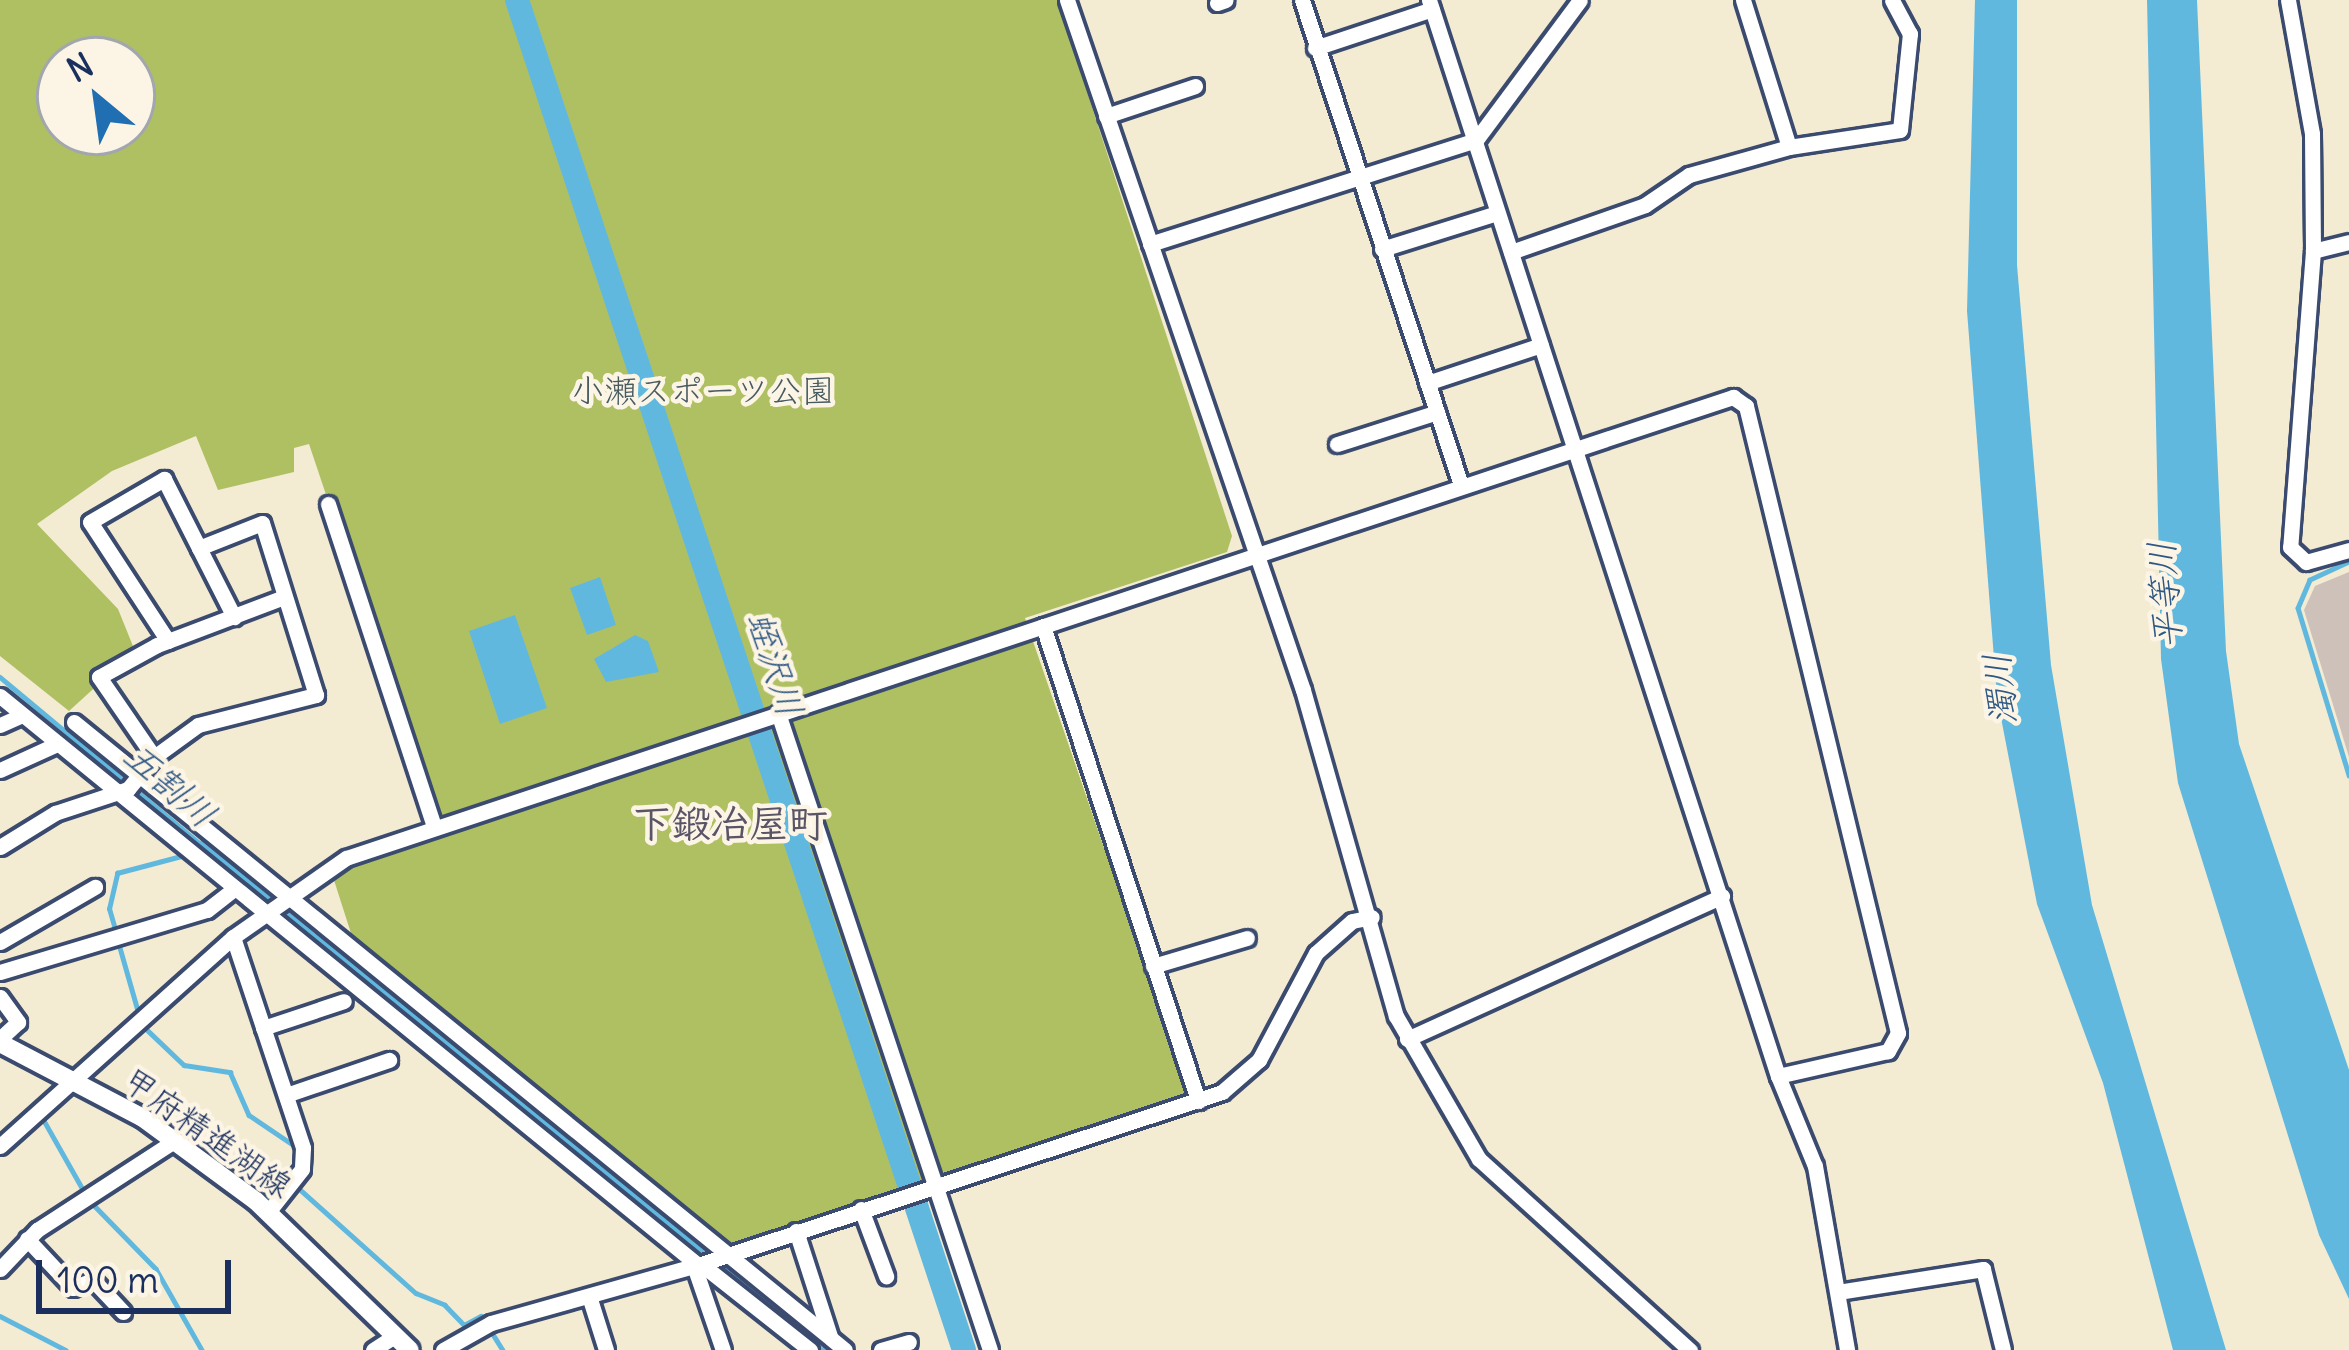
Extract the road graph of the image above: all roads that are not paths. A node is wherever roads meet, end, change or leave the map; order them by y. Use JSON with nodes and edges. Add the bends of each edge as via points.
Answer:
{"nodes":[{"id":1,"x":1067,"y":0,"type":"edge"},
{"id":2,"x":1302,"y":0,"type":"edge"},
{"id":3,"x":1580,"y":0,"type":"edge"},
{"id":4,"x":1743,"y":0,"type":"edge"},
{"id":5,"x":1892,"y":0,"type":"edge"},
{"id":6,"x":2288,"y":0,"type":"edge"},
{"id":7,"x":1430,"y":5,"type":"edge"},
{"id":8,"x":1315,"y":48,"type":"junction"},
{"id":9,"x":1196,"y":86,"type":"dead end"},
{"id":10,"x":1106,"y":116,"type":"junction"},
{"id":11,"x":1476,"y":140,"type":"junction"},
{"id":12,"x":1790,"y":147,"type":"junction"},
{"id":13,"x":1361,"y":179,"type":"junction"},
{"id":14,"x":1497,"y":213,"type":"junction"},
{"id":15,"x":2349,"y":242,"type":"edge"},
{"id":16,"x":1150,"y":244,"type":"junction"},
{"id":17,"x":1382,"y":249,"type":"junction"},
{"id":18,"x":2313,"y":250,"type":"junction"},
{"id":19,"x":1511,"y":252,"type":"junction"},
{"id":20,"x":1541,"y":345,"type":"junction"},
{"id":21,"x":1427,"y":383,"type":"junction"},
{"id":22,"x":1437,"y":412,"type":"junction"},
{"id":23,"x":1337,"y":444,"type":"dead end"},
{"id":24,"x":1574,"y":447,"type":"junction"},
{"id":25,"x":1460,"y":482,"type":"junction"},
{"id":26,"x":328,"y":505,"type":"dead end"},
{"id":27,"x":199,"y":548,"type":"junction"},
{"id":28,"x":2349,"y":550,"type":"edge"},
{"id":29,"x":1256,"y":555,"type":"junction"},
{"id":30,"x":284,"y":597,"type":"junction"},
{"id":31,"x":234,"y":617,"type":"junction"},
{"id":32,"x":1043,"y":626,"type":"junction"},
{"id":33,"x":168,"y":641,"type":"junction"},
{"id":34,"x":0,"y":697,"type":"edge"},
{"id":35,"x":22,"y":715,"type":"junction"},
{"id":36,"x":774,"y":715,"type":"junction"},
{"id":37,"x":74,"y":722,"type":"dead end"},
{"id":38,"x":0,"y":725,"type":"edge"},
{"id":39,"x":57,"y":744,"type":"junction"},
{"id":40,"x":154,"y":757,"type":"junction"},
{"id":41,"x":0,"y":770,"type":"edge"},
{"id":42,"x":130,"y":784,"type":"junction"},
{"id":43,"x":434,"y":827,"type":"junction"},
{"id":44,"x":0,"y":847,"type":"edge"},
{"id":45,"x":95,"y":887,"type":"dead end"},
{"id":46,"x":234,"y":889,"type":"junction"},
{"id":47,"x":1722,"y":896,"type":"junction"},
{"id":48,"x":275,"y":904,"type":"junction"},
{"id":49,"x":1372,"y":917,"type":"junction"},
{"id":50,"x":233,"y":938,"type":"junction"},
{"id":51,"x":1247,"y":938,"type":"dead end"},
{"id":52,"x":0,"y":942,"type":"edge"},
{"id":53,"x":1153,"y":966,"type":"junction"},
{"id":54,"x":0,"y":972,"type":"edge"},
{"id":55,"x":0,"y":997,"type":"edge"},
{"id":56,"x":344,"y":1001,"type":"dead end"},
{"id":57,"x":263,"y":1028,"type":"junction"},
{"id":58,"x":1407,"y":1039,"type":"junction"},
{"id":59,"x":0,"y":1041,"type":"edge"},
{"id":60,"x":389,"y":1060,"type":"dead end"},
{"id":61,"x":501,"y":1064,"type":"junction"},
{"id":62,"x":1778,"y":1076,"type":"junction"},
{"id":63,"x":75,"y":1081,"type":"junction"},
{"id":64,"x":484,"y":1086,"type":"junction"},
{"id":65,"x":286,"y":1095,"type":"junction"},
{"id":66,"x":1198,"y":1101,"type":"junction"},
{"id":67,"x":174,"y":1141,"type":"junction"},
{"id":68,"x":0,"y":1146,"type":"edge"},
{"id":69,"x":929,"y":1187,"type":"junction"},
{"id":70,"x":861,"y":1209,"type":"junction"},
{"id":71,"x":269,"y":1211,"type":"junction"},
{"id":72,"x":796,"y":1231,"type":"junction"},
{"id":73,"x":27,"y":1239,"type":"junction"},
{"id":74,"x":727,"y":1254,"type":"junction"},
{"id":75,"x":699,"y":1264,"type":"junction"},
{"id":76,"x":0,"y":1269,"type":"edge"},
{"id":77,"x":886,"y":1276,"type":"dead end"},
{"id":78,"x":1838,"y":1292,"type":"junction"},
{"id":79,"x":589,"y":1296,"type":"junction"},
{"id":80,"x":123,"y":1312,"type":"dead end"},
{"id":81,"x":830,"y":1336,"type":"junction"},
{"id":82,"x":909,"y":1342,"type":"dead end"},
{"id":83,"x":403,"y":1343,"type":"edge"},
{"id":84,"x":373,"y":1350,"type":"edge"},
{"id":85,"x":443,"y":1350,"type":"edge"},
{"id":86,"x":606,"y":1350,"type":"edge"},
{"id":87,"x":723,"y":1350,"type":"edge"},
{"id":88,"x":810,"y":1350,"type":"edge"},
{"id":89,"x":845,"y":1350,"type":"edge"},
{"id":90,"x":881,"y":1350,"type":"edge"},
{"id":91,"x":990,"y":1350,"type":"edge"},
{"id":92,"x":1690,"y":1350,"type":"edge"},
{"id":93,"x":1847,"y":1350,"type":"edge"},
{"id":94,"x":2003,"y":1350,"type":"edge"}],
"edges":[{"from":1,"to":10,"type":"street"},
{"from":2,"to":8,"type":"street"},
{"from":3,"to":11,"type":"street"},
{"from":4,"to":12,"type":"street"},
{"from":5,"to":12,"type":"street","via":[[1910,34],[1900,130]]},
{"from":6,"to":18,"type":"street","via":[[2308,100]]},
{"from":7,"to":8,"type":"street"},
{"from":7,"to":11,"type":"street"},
{"from":8,"to":13,"type":"street"},
{"from":9,"to":10,"type":"street"},
{"from":10,"to":16,"type":"street"},
{"from":11,"to":13,"type":"street"},
{"from":11,"to":14,"type":"street"},
{"from":12,"to":19,"type":"street","via":[[1690,175],[1645,205]]},
{"from":13,"to":16,"type":"street"},
{"from":13,"to":17,"type":"street"},
{"from":14,"to":17,"type":"street"},
{"from":14,"to":19,"type":"street"},
{"from":15,"to":18,"type":"street"},
{"from":16,"to":29,"type":"street"},
{"from":17,"to":21,"type":"street"},
{"from":18,"to":28,"type":"street","via":[[2289,536],[2295,557],[2314,561]]},
{"from":19,"to":20,"type":"street"},
{"from":20,"to":21,"type":"street"},
{"from":20,"to":24,"type":"street"},
{"from":21,"to":22,"type":"street"},
{"from":22,"to":23,"type":"street"},
{"from":22,"to":25,"type":"street"},
{"from":24,"to":25,"type":"street"},
{"from":24,"to":47,"type":"street"},
{"from":24,"to":62,"type":"street","via":[[1733,397],[1746,406],[1898,1033],[1888,1051]]},
{"from":25,"to":29,"type":"street"},
{"from":26,"to":43,"type":"street"},
{"from":27,"to":30,"type":"street","via":[[262,523]]},
{"from":27,"to":31,"type":"street"},
{"from":27,"to":33,"type":"street","via":[[164,479],[90,522]]},
{"from":29,"to":32,"type":"street"},
{"from":29,"to":49,"type":"street"},
{"from":30,"to":31,"type":"street"},
{"from":30,"to":40,"type":"street","via":[[316,695],[198,725]]},
{"from":31,"to":33,"type":"street"},
{"from":32,"to":36,"type":"street"},
{"from":32,"to":53,"type":"street"},
{"from":33,"to":40,"type":"street","via":[[99,677]]},
{"from":34,"to":35,"type":"street"},
{"from":35,"to":38,"type":"street"},
{"from":35,"to":39,"type":"street"},
{"from":36,"to":43,"type":"street"},
{"from":36,"to":69,"type":"street"},
{"from":37,"to":42,"type":"street"},
{"from":39,"to":41,"type":"street"},
{"from":39,"to":42,"type":"street"},
{"from":40,"to":42,"type":"street"},
{"from":42,"to":44,"type":"street","via":[[56,813]]},
{"from":42,"to":46,"type":"street","via":[[182,848]]},
{"from":42,"to":48,"type":"street"},
{"from":43,"to":48,"type":"street","via":[[346,858]]},
{"from":45,"to":52,"type":"street"},
{"from":46,"to":48,"type":"street"},
{"from":46,"to":54,"type":"street","via":[[207,910]]},
{"from":47,"to":58,"type":"street"},
{"from":47,"to":62,"type":"street"},
{"from":48,"to":50,"type":"street"},
{"from":48,"to":61,"type":"street"},
{"from":48,"to":64,"type":"street"},
{"from":49,"to":58,"type":"street"},
{"from":49,"to":66,"type":"street","via":[[1352,921],[1316,953],[1249,1073]]},
{"from":50,"to":57,"type":"street"},
{"from":50,"to":63,"type":"street"},
{"from":51,"to":53,"type":"street"},
{"from":53,"to":66,"type":"street"},
{"from":55,"to":59,"type":"street","via":[[18,1022]]},
{"from":56,"to":57,"type":"street"},
{"from":57,"to":65,"type":"street"},
{"from":58,"to":92,"type":"street","via":[[1492,1173]]},
{"from":59,"to":63,"type":"main road","name":"甲府精進湖線"},
{"from":60,"to":65,"type":"street"},
{"from":61,"to":64,"type":"street"},
{"from":61,"to":74,"type":"street"},
{"from":62,"to":78,"type":"street","via":[[1815,1166]]},
{"from":63,"to":67,"type":"main road","name":"甲府精進湖線"},
{"from":63,"to":68,"type":"street"},
{"from":64,"to":75,"type":"street"},
{"from":65,"to":71,"type":"street","via":[[302,1168]]},
{"from":66,"to":69,"type":"street"},
{"from":67,"to":71,"type":"main road","name":"甲府精進湖線"},
{"from":67,"to":73,"type":"street"},
{"from":69,"to":70,"type":"street"},
{"from":69,"to":91,"type":"street"},
{"from":70,"to":72,"type":"street"},
{"from":70,"to":77,"type":"street"},
{"from":71,"to":83,"type":"main road","name":"甲府精進湖線"},
{"from":72,"to":74,"type":"street"},
{"from":72,"to":81,"type":"street"},
{"from":73,"to":76,"type":"street"},
{"from":73,"to":80,"type":"street","via":[[73,1288],[93,1280]]},
{"from":74,"to":75,"type":"street"},
{"from":74,"to":81,"type":"street"},
{"from":75,"to":79,"type":"street"},
{"from":75,"to":87,"type":"street"},
{"from":75,"to":88,"type":"street"},
{"from":78,"to":93,"type":"street"},
{"from":78,"to":94,"type":"street","via":[[1983,1269]]},
{"from":79,"to":85,"type":"street","via":[[484,1325]]},
{"from":79,"to":86,"type":"street"},
{"from":81,"to":89,"type":"street"},
{"from":82,"to":90,"type":"street"},
{"from":83,"to":84,"type":"street"}]}
